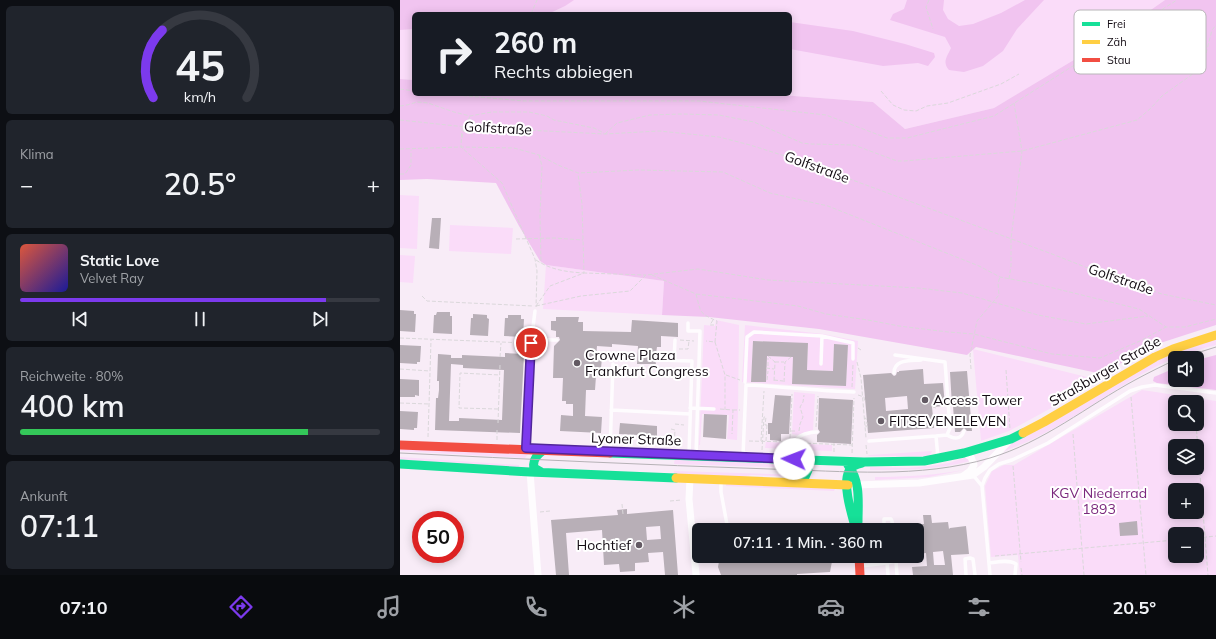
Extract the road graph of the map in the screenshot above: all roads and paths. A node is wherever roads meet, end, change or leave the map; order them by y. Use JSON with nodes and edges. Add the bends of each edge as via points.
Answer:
{"nodes":[{"id":1,"x":537,"y":0,"type":"edge"},
{"id":2,"x":929,"y":0,"type":"edge"},
{"id":3,"x":1177,"y":0,"type":"edge"},
{"id":4,"x":1162,"y":10,"type":"edge"},
{"id":5,"x":532,"y":12,"type":"edge"},
{"id":6,"x":1216,"y":25,"type":"edge"},
{"id":7,"x":933,"y":29,"type":"dead end"},
{"id":8,"x":1206,"y":53,"type":"edge"},
{"id":9,"x":1074,"y":66,"type":"edge"},
{"id":10,"x":1018,"y":74,"type":"dead end"},
{"id":11,"x":1193,"y":74,"type":"edge"},
{"id":12,"x":400,"y":89,"type":"edge"},
{"id":13,"x":412,"y":91,"type":"edge"},
{"id":14,"x":881,"y":91,"type":"dead end"},
{"id":15,"x":468,"y":96,"type":"edge"},
{"id":16,"x":1014,"y":103,"type":"junction"},
{"id":17,"x":400,"y":106,"type":"edge"},
{"id":18,"x":470,"y":116,"type":"junction"},
{"id":19,"x":400,"y":120,"type":"edge"},
{"id":20,"x":464,"y":126,"type":"junction"},
{"id":21,"x":605,"y":134,"type":"junction"},
{"id":22,"x":462,"y":147,"type":"junction"},
{"id":23,"x":400,"y":149,"type":"edge"},
{"id":24,"x":411,"y":149,"type":"junction"},
{"id":25,"x":1022,"y":151,"type":"junction"},
{"id":26,"x":539,"y":155,"type":"junction"},
{"id":27,"x":578,"y":173,"type":"junction"},
{"id":28,"x":400,"y":174,"type":"edge"},
{"id":29,"x":516,"y":239,"type":"dead end"},
{"id":30,"x":540,"y":239,"type":"junction"},
{"id":31,"x":1011,"y":239,"type":"junction"},
{"id":32,"x":527,"y":240,"type":"junction"},
{"id":33,"x":584,"y":240,"type":"junction"},
{"id":34,"x":535,"y":259,"type":"junction"},
{"id":35,"x":541,"y":264,"type":"junction"},
{"id":36,"x":584,"y":273,"type":"junction"},
{"id":37,"x":650,"y":275,"type":"junction"},
{"id":38,"x":646,"y":276,"type":"junction"},
{"id":39,"x":1000,"y":278,"type":"junction"},
{"id":40,"x":1009,"y":279,"type":"junction"},
{"id":41,"x":696,"y":294,"type":"junction"},
{"id":42,"x":422,"y":296,"type":"dead end"},
{"id":43,"x":993,"y":302,"type":"junction"},
{"id":44,"x":1216,"y":305,"type":"edge"},
{"id":45,"x":536,"y":306,"type":"junction"},
{"id":46,"x":535,"y":311,"type":"joint"},
{"id":47,"x":1148,"y":316,"type":"junction"},
{"id":48,"x":1216,"y":319,"type":"edge"},
{"id":49,"x":714,"y":320,"type":"junction"},
{"id":50,"x":688,"y":323,"type":"dead end"},
{"id":51,"x":714,"y":325,"type":"dead end"},
{"id":52,"x":1166,"y":327,"type":"junction"},
{"id":53,"x":974,"y":334,"type":"junction"},
{"id":54,"x":1216,"y":335,"type":"edge"},
{"id":55,"x":822,"y":336,"type":"junction"},
{"id":56,"x":400,"y":338,"type":"edge"},
{"id":57,"x":431,"y":340,"type":"junction"},
{"id":58,"x":557,"y":340,"type":"dead end"},
{"id":59,"x":675,"y":340,"type":"joint"},
{"id":60,"x":689,"y":340,"type":"junction"},
{"id":61,"x":693,"y":341,"type":"dead end"},
{"id":62,"x":706,"y":341,"type":"dead end"},
{"id":63,"x":501,"y":342,"type":"junction"},
{"id":64,"x":531,"y":342,"type":"junction"},
{"id":65,"x":716,"y":342,"type":"junction"},
{"id":66,"x":858,"y":347,"type":"dead end"},
{"id":67,"x":675,"y":349,"type":"junction"},
{"id":68,"x":858,"y":353,"type":"dead end"},
{"id":69,"x":895,"y":355,"type":"dead end"},
{"id":70,"x":768,"y":356,"type":"dead end"},
{"id":71,"x":500,"y":357,"type":"dead end"},
{"id":72,"x":791,"y":357,"type":"dead end"},
{"id":73,"x":768,"y":358,"type":"dead end"},
{"id":74,"x":855,"y":359,"type":"junction"},
{"id":75,"x":658,"y":360,"type":"dead end"},
{"id":76,"x":674,"y":360,"type":"junction"},
{"id":77,"x":926,"y":360,"type":"junction"},
{"id":78,"x":775,"y":362,"type":"junction"},
{"id":79,"x":785,"y":362,"type":"junction"},
{"id":80,"x":613,"y":364,"type":"dead end"},
{"id":81,"x":821,"y":364,"type":"dead end"},
{"id":82,"x":500,"y":365,"type":"dead end"},
{"id":83,"x":768,"y":366,"type":"dead end"},
{"id":84,"x":766,"y":368,"type":"dead end"},
{"id":85,"x":775,"y":369,"type":"junction"},
{"id":86,"x":400,"y":370,"type":"edge"},
{"id":87,"x":971,"y":370,"type":"dead end"},
{"id":88,"x":1006,"y":370,"type":"dead end"},
{"id":89,"x":430,"y":371,"type":"junction"},
{"id":90,"x":768,"y":371,"type":"dead end"},
{"id":91,"x":894,"y":373,"type":"dead end"},
{"id":92,"x":500,"y":375,"type":"junction"},
{"id":93,"x":725,"y":375,"type":"junction"},
{"id":94,"x":739,"y":379,"type":"dead end"},
{"id":95,"x":774,"y":380,"type":"junction"},
{"id":96,"x":767,"y":381,"type":"dead end"},
{"id":97,"x":784,"y":381,"type":"junction"},
{"id":98,"x":745,"y":382,"type":"dead end"},
{"id":99,"x":764,"y":386,"type":"junction"},
{"id":100,"x":774,"y":386,"type":"junction"},
{"id":101,"x":783,"y":386,"type":"junction"},
{"id":102,"x":793,"y":388,"type":"junction"},
{"id":103,"x":804,"y":389,"type":"junction"},
{"id":104,"x":818,"y":390,"type":"junction"},
{"id":105,"x":853,"y":392,"type":"joint"},
{"id":106,"x":1216,"y":393,"type":"edge"},
{"id":107,"x":1131,"y":397,"type":"dead end"},
{"id":108,"x":854,"y":398,"type":"dead end"},
{"id":109,"x":862,"y":398,"type":"junction"},
{"id":110,"x":865,"y":402,"type":"dead end"},
{"id":111,"x":400,"y":403,"type":"edge"},
{"id":112,"x":429,"y":404,"type":"junction"},
{"id":113,"x":690,"y":408,"type":"junction"},
{"id":114,"x":698,"y":408,"type":"junction"},
{"id":115,"x":714,"y":409,"type":"joint"},
{"id":116,"x":498,"y":410,"type":"junction"},
{"id":117,"x":611,"y":410,"type":"junction"},
{"id":118,"x":725,"y":410,"type":"junction"},
{"id":119,"x":733,"y":410,"type":"junction"},
{"id":120,"x":738,"y":410,"type":"dead end"},
{"id":121,"x":690,"y":414,"type":"junction"},
{"id":122,"x":864,"y":419,"type":"junction"},
{"id":123,"x":498,"y":423,"type":"dead end"},
{"id":124,"x":675,"y":424,"type":"dead end"},
{"id":125,"x":867,"y":424,"type":"dead end"},
{"id":126,"x":684,"y":425,"type":"dead end"},
{"id":127,"x":865,"y":426,"type":"junction"},
{"id":128,"x":497,"y":429,"type":"dead end"},
{"id":129,"x":671,"y":429,"type":"dead end"},
{"id":130,"x":868,"y":430,"type":"dead end"},
{"id":131,"x":791,"y":431,"type":"junction"},
{"id":132,"x":964,"y":431,"type":"dead end"},
{"id":133,"x":1197,"y":431,"type":"edge"},
{"id":134,"x":817,"y":432,"type":"joint"},
{"id":135,"x":1073,"y":433,"type":"dead end"},
{"id":136,"x":732,"y":434,"type":"dead end"},
{"id":137,"x":947,"y":435,"type":"junction"},
{"id":138,"x":936,"y":436,"type":"junction"},
{"id":139,"x":1011,"y":437,"type":"junction"},
{"id":140,"x":428,"y":439,"type":"dead end"},
{"id":141,"x":497,"y":440,"type":"dead end"},
{"id":142,"x":761,"y":441,"type":"dead end"},
{"id":143,"x":766,"y":441,"type":"dead end"},
{"id":144,"x":803,"y":441,"type":"dead end"},
{"id":145,"x":869,"y":441,"type":"dead end"},
{"id":146,"x":834,"y":443,"type":"dead end"},
{"id":147,"x":400,"y":445,"type":"edge"},
{"id":148,"x":847,"y":445,"type":"dead end"},
{"id":149,"x":852,"y":445,"type":"junction"},
{"id":150,"x":674,"y":446,"type":"dead end"},
{"id":151,"x":790,"y":447,"type":"dead end"},
{"id":152,"x":526,"y":448,"type":"junction"},
{"id":153,"x":545,"y":449,"type":"junction"},
{"id":154,"x":762,"y":450,"type":"dead end"},
{"id":155,"x":610,"y":452,"type":"junction"},
{"id":156,"x":801,"y":452,"type":"dead end"},
{"id":157,"x":834,"y":453,"type":"dead end"},
{"id":158,"x":964,"y":453,"type":"junction"},
{"id":159,"x":852,"y":454,"type":"dead end"},
{"id":160,"x":692,"y":456,"type":"junction"},
{"id":161,"x":743,"y":458,"type":"junction"},
{"id":162,"x":866,"y":458,"type":"junction"},
{"id":163,"x":794,"y":459,"type":"junction"},
{"id":164,"x":938,"y":459,"type":"junction"},
{"id":165,"x":843,"y":461,"type":"junction"},
{"id":166,"x":400,"y":464,"type":"edge"},
{"id":167,"x":1013,"y":466,"type":"dead end"},
{"id":168,"x":851,"y":468,"type":"junction"},
{"id":169,"x":530,"y":472,"type":"junction"},
{"id":170,"x":541,"y":472,"type":"junction"},
{"id":171,"x":973,"y":475,"type":"junction"},
{"id":172,"x":961,"y":477,"type":"junction"},
{"id":173,"x":690,"y":478,"type":"junction"},
{"id":174,"x":721,"y":479,"type":"junction"},
{"id":175,"x":784,"y":482,"type":"junction"},
{"id":176,"x":857,"y":484,"type":"junction"},
{"id":177,"x":848,"y":485,"type":"junction"},
{"id":178,"x":982,"y":486,"type":"junction"},
{"id":179,"x":682,"y":500,"type":"dead end"},
{"id":180,"x":670,"y":501,"type":"dead end"},
{"id":181,"x":622,"y":504,"type":"dead end"},
{"id":182,"x":550,"y":511,"type":"dead end"},
{"id":183,"x":539,"y":512,"type":"dead end"},
{"id":184,"x":623,"y":514,"type":"dead end"},
{"id":185,"x":727,"y":523,"type":"edge"},
{"id":186,"x":855,"y":523,"type":"edge"},
{"id":187,"x":857,"y":523,"type":"edge"},
{"id":188,"x":884,"y":523,"type":"edge"},
{"id":189,"x":892,"y":523,"type":"edge"},
{"id":190,"x":1216,"y":536,"type":"edge"},
{"id":191,"x":1205,"y":537,"type":"junction"},
{"id":192,"x":1168,"y":540,"type":"edge"},
{"id":193,"x":1143,"y":542,"type":"junction"},
{"id":194,"x":1082,"y":548,"type":"junction"},
{"id":195,"x":1020,"y":554,"type":"junction"},
{"id":196,"x":988,"y":556,"type":"junction"},
{"id":197,"x":887,"y":563,"type":"joint"},
{"id":198,"x":896,"y":563,"type":"edge"},
{"id":199,"x":988,"y":563,"type":"junction"},
{"id":200,"x":860,"y":570,"type":"edge"},
{"id":201,"x":538,"y":575,"type":"edge"},
{"id":202,"x":696,"y":575,"type":"edge"},
{"id":203,"x":888,"y":575,"type":"edge"},
{"id":204,"x":898,"y":575,"type":"edge"},
{"id":205,"x":966,"y":575,"type":"edge"},
{"id":206,"x":975,"y":575,"type":"edge"},
{"id":207,"x":990,"y":575,"type":"edge"},
{"id":208,"x":1015,"y":575,"type":"edge"},
{"id":209,"x":1022,"y":575,"type":"edge"},
{"id":210,"x":1084,"y":575,"type":"edge"},
{"id":211,"x":1146,"y":575,"type":"edge"},
{"id":212,"x":1208,"y":575,"type":"edge"}],
"edges":[{"from":1,"to":5,"type":"path"},
{"from":2,"to":7,"type":"path","via":[[926,7]]},
{"from":3,"to":4,"type":"path"},
{"from":6,"to":8,"type":"path","via":[[1212,30]]},
{"from":9,"to":16,"type":"path"},
{"from":10,"to":14,"type":"path","via":[[1001,84],[948,103],[916,110],[904,110],[893,104]]},
{"from":11,"to":25,"type":"path","via":[[1162,96],[1137,120]]},
{"from":12,"to":13,"type":"path"},
{"from":15,"to":16,"type":"path","via":[[524,101],[699,101],[826,115],[887,138],[907,138],[994,116]]},
{"from":16,"to":25,"type":"path"},
{"from":17,"to":18,"type":"path","via":[[428,102]]},
{"from":18,"to":20,"type":"path"},
{"from":18,"to":21,"type":"path","via":[[492,112],[529,112],[594,128]]},
{"from":19,"to":20,"type":"path","name":"Golfstraße"},
{"from":20,"to":21,"type":"path","name":"Golfstraße"},
{"from":20,"to":22,"type":"path"},
{"from":21,"to":25,"type":"path","via":[[617,123],[650,115],[719,115],[754,122],[802,143],[854,145],[897,161]]},
{"from":21,"to":31,"type":"path","name":"Golfstraße","via":[[659,131],[719,137],[750,144]]},
{"from":22,"to":24,"type":"path"},
{"from":22,"to":26,"type":"path","via":[[514,148]]},
{"from":22,"to":32,"type":"path","via":[[502,183]]},
{"from":23,"to":24,"type":"path"},
{"from":24,"to":28,"type":"path","via":[[411,165],[405,174]]},
{"from":25,"to":31,"type":"path"},
{"from":26,"to":27,"type":"path"},
{"from":26,"to":30,"type":"path","via":[[542,166]]},
{"from":27,"to":33,"type":"path"},
{"from":27,"to":39,"type":"path","via":[[639,170],[723,172],[770,193],[828,206],[979,266]]},
{"from":29,"to":32,"type":"path"},
{"from":30,"to":32,"type":"path"},
{"from":30,"to":33,"type":"path"},
{"from":30,"to":35,"type":"path"},
{"from":31,"to":40,"type":"path"},
{"from":31,"to":44,"type":"path","name":"Golfstraße","via":[[1162,294]]},
{"from":32,"to":34,"type":"path"},
{"from":33,"to":36,"type":"path"},
{"from":34,"to":35,"type":"path"},
{"from":34,"to":45,"type":"path"},
{"from":35,"to":36,"type":"path","via":[[561,271]]},
{"from":36,"to":38,"type":"path"},
{"from":36,"to":45,"type":"path","via":[[550,286]]},
{"from":37,"to":38,"type":"path"},
{"from":37,"to":41,"type":"path"},
{"from":37,"to":43,"type":"path","via":[[698,269],[768,280],[918,288],[962,293]]},
{"from":38,"to":45,"type":"path","via":[[630,291],[581,296]]},
{"from":39,"to":40,"type":"path"},
{"from":39,"to":43,"type":"path","via":[[999,295]]},
{"from":40,"to":47,"type":"path","via":[[1140,309]]},
{"from":41,"to":49,"type":"path","via":[[700,310]]},
{"from":41,"to":53,"type":"path","via":[[798,306],[826,314],[899,326]]},
{"from":42,"to":45,"type":"path","via":[[427,301]]},
{"from":43,"to":47,"type":"path","via":[[1038,315],[1086,324]]},
{"from":43,"to":53,"type":"path","via":[[977,321]]},
{"from":45,"to":46,"type":"path"},
{"from":46,"to":64,"type":"lane"},
{"from":47,"to":52,"type":"path"},
{"from":48,"to":52,"type":"path","via":[[1185,327]]},
{"from":49,"to":51,"type":"path","via":[[710,325]]},
{"from":49,"to":65,"type":"path","via":[[717,321]]},
{"from":50,"to":114,"type":"lane","via":[[688,331],[700,331]]},
{"from":52,"to":53,"type":"path","via":[[1100,358],[1052,354]]},
{"from":53,"to":87,"type":"path","via":[[970,355]]},
{"from":54,"to":139,"type":"main road","name":"Straßburger Straße","via":[[1155,357],[1044,422]]},
{"from":55,"to":74,"type":"lane","via":[[854,343]]},
{"from":55,"to":81,"type":"lane"},
{"from":55,"to":98,"type":"lane","via":[[754,332],[749,334]]},
{"from":56,"to":57,"type":"path"},
{"from":57,"to":63,"type":"path"},
{"from":57,"to":89,"type":"path"},
{"from":58,"to":64,"type":"lane"},
{"from":59,"to":60,"type":"path"},
{"from":59,"to":67,"type":"lane"},
{"from":60,"to":61,"type":"path"},
{"from":60,"to":67,"type":"path","via":[[688,349]]},
{"from":62,"to":65,"type":"path"},
{"from":63,"to":64,"type":"path"},
{"from":63,"to":71,"type":"path"},
{"from":64,"to":152,"type":"lane"},
{"from":65,"to":93,"type":"path"},
{"from":66,"to":68,"type":"path"},
{"from":67,"to":76,"type":"lane"},
{"from":69,"to":77,"type":"lane"},
{"from":70,"to":78,"type":"path"},
{"from":72,"to":79,"type":"path"},
{"from":73,"to":83,"type":"path"},
{"from":74,"to":105,"type":"path"},
{"from":74,"to":109,"type":"path","via":[[861,378]]},
{"from":75,"to":76,"type":"lane"},
{"from":76,"to":113,"type":"lane","via":[[692,361]]},
{"from":77,"to":91,"type":"lane","via":[[898,363]]},
{"from":77,"to":137,"type":"lane","via":[[946,362],[950,428]]},
{"from":78,"to":79,"type":"path"},
{"from":78,"to":85,"type":"path"},
{"from":79,"to":97,"type":"path"},
{"from":80,"to":117,"type":"lane"},
{"from":82,"to":92,"type":"path"},
{"from":84,"to":85,"type":"path"},
{"from":85,"to":95,"type":"path"},
{"from":86,"to":89,"type":"path"},
{"from":88,"to":139,"type":"path"},
{"from":89,"to":112,"type":"path"},
{"from":90,"to":96,"type":"path"},
{"from":92,"to":116,"type":"path"},
{"from":92,"to":116,"type":"path","via":[[460,373],[459,408]]},
{"from":93,"to":94,"type":"path"},
{"from":93,"to":118,"type":"path"},
{"from":95,"to":97,"type":"path"},
{"from":95,"to":100,"type":"path"},
{"from":97,"to":101,"type":"path"},
{"from":99,"to":100,"type":"lane"},
{"from":99,"to":142,"type":"path"},
{"from":99,"to":161,"type":"lane","via":[[746,385]]},
{"from":100,"to":101,"type":"lane"},
{"from":101,"to":102,"type":"lane"},
{"from":102,"to":103,"type":"lane"},
{"from":102,"to":131,"type":"path"},
{"from":103,"to":104,"type":"lane"},
{"from":103,"to":131,"type":"path","via":[[800,407],[803,417],[799,431]]},
{"from":104,"to":105,"type":"lane"},
{"from":104,"to":134,"type":"path"},
{"from":106,"to":178,"type":"lane","via":[[1155,385],[1130,391],[1048,443],[998,464],[990,470]]},
{"from":107,"to":193,"type":"path"},
{"from":108,"to":149,"type":"path"},
{"from":109,"to":110,"type":"path"},
{"from":109,"to":122,"type":"path"},
{"from":111,"to":112,"type":"path"},
{"from":112,"to":140,"type":"path"},
{"from":113,"to":114,"type":"lane"},
{"from":113,"to":121,"type":"lane"},
{"from":114,"to":115,"type":"lane"},
{"from":114,"to":160,"type":"lane"},
{"from":115,"to":118,"type":"path"},
{"from":116,"to":123,"type":"path"},
{"from":117,"to":121,"type":"lane"},
{"from":117,"to":155,"type":"lane"},
{"from":118,"to":119,"type":"path"},
{"from":119,"to":120,"type":"path"},
{"from":119,"to":136,"type":"path"},
{"from":121,"to":160,"type":"lane"},
{"from":122,"to":125,"type":"path","via":[[866,418]]},
{"from":122,"to":127,"type":"path"},
{"from":124,"to":126,"type":"path"},
{"from":127,"to":130,"type":"path"},
{"from":127,"to":162,"type":"path"},
{"from":128,"to":141,"type":"path"},
{"from":129,"to":150,"type":"path","via":[[675,430]]},
{"from":131,"to":151,"type":"path"},
{"from":132,"to":137,"type":"lane","via":[[958,438]]},
{"from":133,"to":191,"type":"path"},
{"from":134,"to":163,"type":"lane","via":[[799,437],[794,442]]},
{"from":135,"to":194,"type":"path"},
{"from":137,"to":138,"type":"lane"},
{"from":138,"to":145,"type":"lane"},
{"from":138,"to":164,"type":"lane"},
{"from":139,"to":158,"type":"main road","name":"Straßburger Straße"},
{"from":139,"to":171,"type":"street","name":"Straßburger Straße","via":[[984,467]]},
{"from":143,"to":154,"type":"path","via":[[767,425],[764,417]]},
{"from":144,"to":156,"type":"path"},
{"from":146,"to":157,"type":"path"},
{"from":147,"to":152,"type":"main road","name":"Lyoner Straße"},
{"from":148,"to":149,"type":"path"},
{"from":149,"to":159,"type":"path"},
{"from":152,"to":153,"type":"main road","name":"Lyoner Straße"},
{"from":153,"to":155,"type":"main road","name":"Lyoner Straße"},
{"from":153,"to":170,"type":"main road","via":[[537,454],[533,463],[534,468]]},
{"from":155,"to":160,"type":"main road","name":"Lyoner Straße"},
{"from":158,"to":164,"type":"main road","name":"Straßburger Straße"},
{"from":158,"to":172,"type":"street","via":[[971,457],[974,465]]},
{"from":160,"to":161,"type":"main road","name":"Lyoner Straße"},
{"from":161,"to":163,"type":"main road","name":"Lyoner Straße"},
{"from":162,"to":164,"type":"main road","name":"Straßburger Straße","via":[[907,462]]},
{"from":162,"to":165,"type":"main road","name":"Straßburger Straße"},
{"from":162,"to":168,"type":"main road"},
{"from":163,"to":165,"type":"main road","name":"Lyoner Straße"},
{"from":163,"to":175,"type":"main road","via":[[806,466],[807,473],[802,479]]},
{"from":165,"to":168,"type":"main road"},
{"from":166,"to":169,"type":"main road"},
{"from":167,"to":195,"type":"path"},
{"from":168,"to":176,"type":"main road"},
{"from":168,"to":177,"type":"main road"},
{"from":169,"to":170,"type":"main road"},
{"from":169,"to":201,"type":"street"},
{"from":170,"to":173,"type":"main road"},
{"from":171,"to":172,"type":"street"},
{"from":171,"to":178,"type":"lane"},
{"from":172,"to":176,"type":"street","via":[[919,483]]},
{"from":173,"to":174,"type":"main road"},
{"from":173,"to":202,"type":"street","via":[[689,499]]},
{"from":174,"to":175,"type":"main road"},
{"from":174,"to":185,"type":"lane"},
{"from":175,"to":177,"type":"main road"},
{"from":176,"to":177,"type":"street"},
{"from":176,"to":187,"type":"main road"},
{"from":177,"to":186,"type":"main road","via":[[849,504]]},
{"from":178,"to":196,"type":"lane"},
{"from":179,"to":180,"type":"path"},
{"from":181,"to":184,"type":"path"},
{"from":182,"to":183,"type":"path"},
{"from":188,"to":189,"type":"lane","via":[[884,519],[891,519]]},
{"from":190,"to":191,"type":"path"},
{"from":191,"to":212,"type":"path"},
{"from":192,"to":193,"type":"path"},
{"from":193,"to":194,"type":"path"},
{"from":193,"to":211,"type":"path"},
{"from":194,"to":195,"type":"path"},
{"from":194,"to":210,"type":"path"},
{"from":195,"to":196,"type":"path"},
{"from":195,"to":209,"type":"path"},
{"from":196,"to":199,"type":"lane"},
{"from":197,"to":200,"type":"lane"},
{"from":197,"to":203,"type":"lane"},
{"from":198,"to":204,"type":"lane"},
{"from":199,"to":207,"type":"lane"},
{"from":199,"to":208,"type":"lane","via":[[1013,562],[1016,564]]},
{"from":205,"to":206,"type":"lane","via":[[965,559],[970,558],[973,559]]}]}
